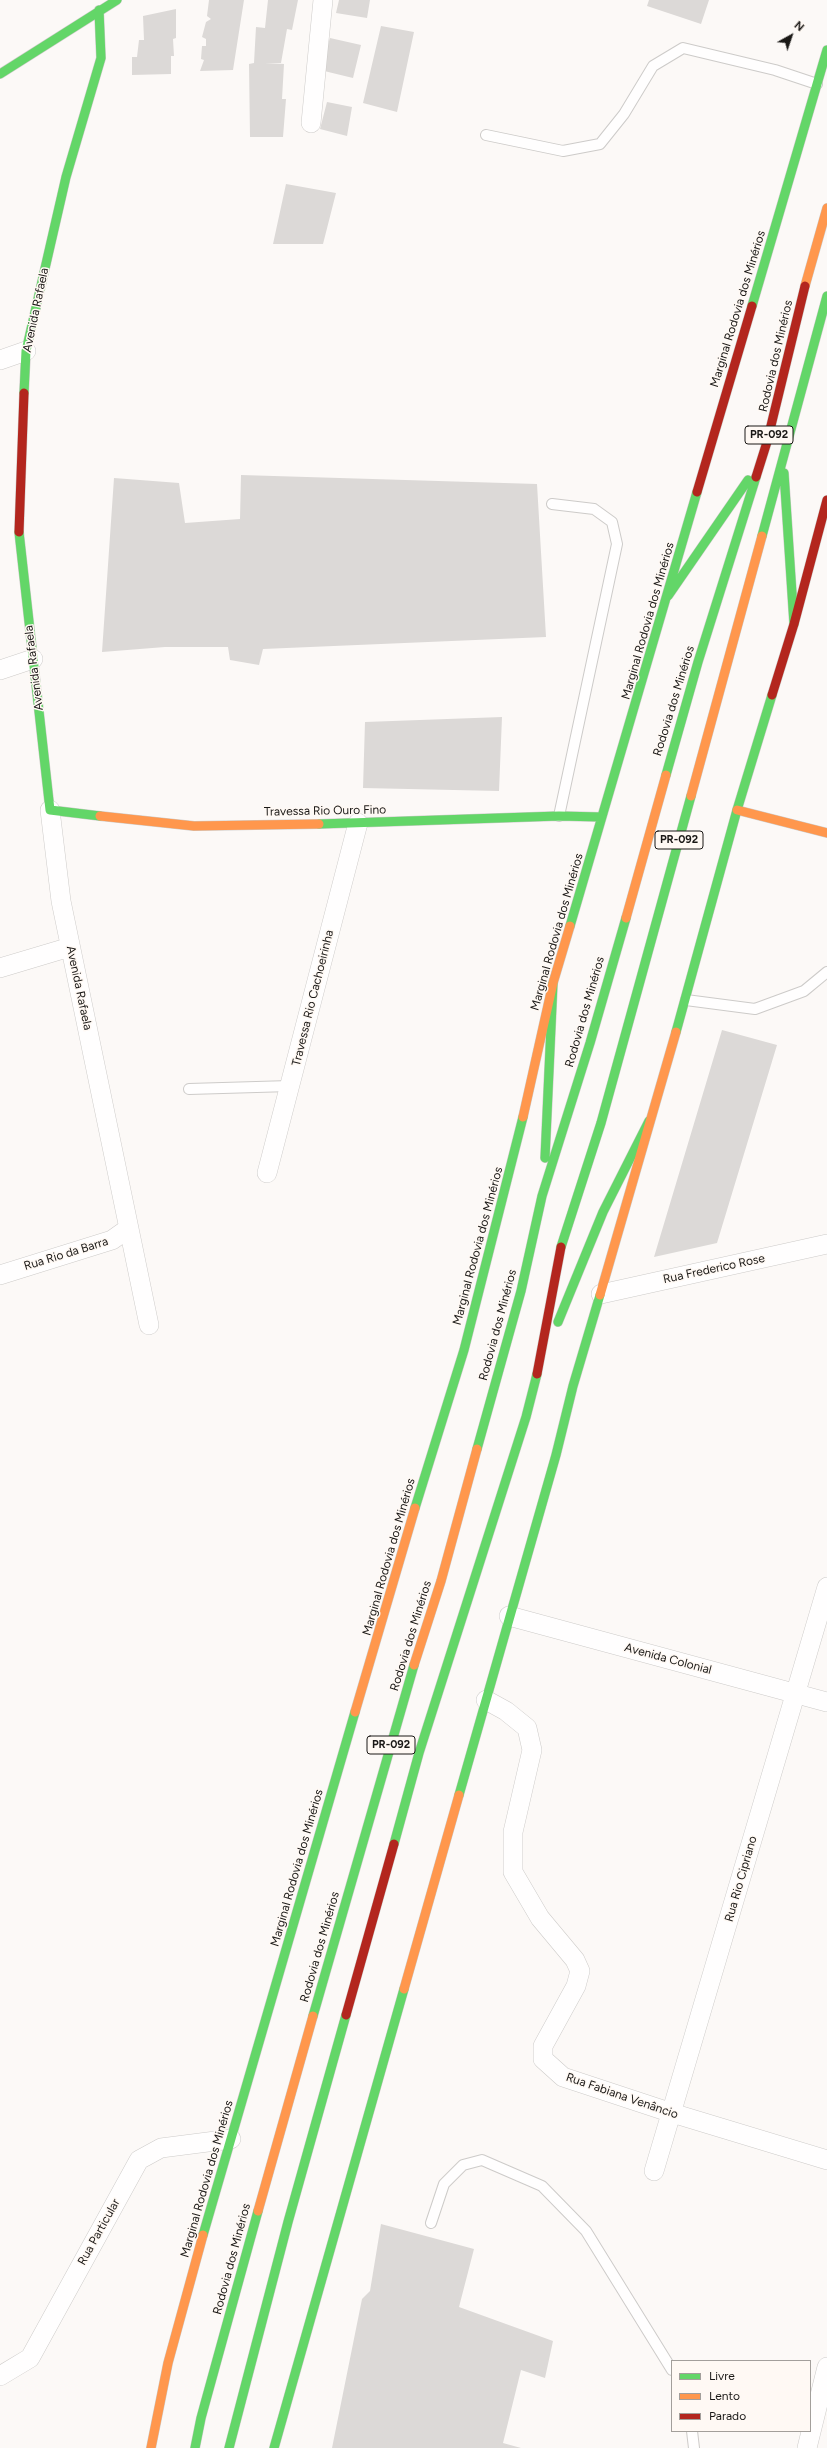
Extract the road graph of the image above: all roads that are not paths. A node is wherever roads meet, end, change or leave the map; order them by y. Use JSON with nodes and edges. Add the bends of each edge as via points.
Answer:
{"nodes":[{"id":1,"x":117,"y":0,"type":"edge"},
{"id":2,"x":323,"y":0,"type":"edge"},
{"id":3,"x":99,"y":10,"type":"junction"},
{"id":4,"x":827,"y":50,"type":"edge"},
{"id":5,"x":0,"y":74,"type":"edge"},
{"id":6,"x":817,"y":84,"type":"junction"},
{"id":7,"x":311,"y":123,"type":"dead end"},
{"id":8,"x":486,"y":135,"type":"dead end"},
{"id":9,"x":827,"y":208,"type":"edge"},
{"id":10,"x":827,"y":296,"type":"edge"},
{"id":11,"x":26,"y":351,"type":"junction"},
{"id":12,"x":0,"y":360,"type":"edge"},
{"id":13,"x":783,"y":456,"type":"junction"},
{"id":14,"x":760,"y":462,"type":"junction"},
{"id":15,"x":827,"y":500,"type":"edge"},
{"id":16,"x":552,"y":504,"type":"dead end"},
{"id":17,"x":668,"y":596,"type":"junction"},
{"id":18,"x":794,"y":624,"type":"junction"},
{"id":19,"x":32,"y":659,"type":"junction"},
{"id":20,"x":0,"y":670,"type":"edge"},
{"id":21,"x":50,"y":810,"type":"junction"},
{"id":22,"x":737,"y":810,"type":"junction"},
{"id":23,"x":559,"y":816,"type":"junction"},
{"id":24,"x":601,"y":817,"type":"junction"},
{"id":25,"x":358,"y":823,"type":"junction"},
{"id":26,"x":827,"y":833,"type":"edge"},
{"id":27,"x":70,"y":947,"type":"junction"},
{"id":28,"x":0,"y":968,"type":"edge"},
{"id":29,"x":827,"y":972,"type":"edge"},
{"id":30,"x":553,"y":983,"type":"junction"},
{"id":31,"x":686,"y":1000,"type":"junction"},
{"id":32,"x":290,"y":1086,"type":"junction"},
{"id":33,"x":189,"y":1089,"type":"dead end"},
{"id":34,"x":649,"y":1121,"type":"junction"},
{"id":35,"x":267,"y":1173,"type":"dead end"},
{"id":36,"x":544,"y":1189,"type":"junction"},
{"id":37,"x":129,"y":1228,"type":"junction"},
{"id":38,"x":827,"y":1244,"type":"edge"},
{"id":39,"x":0,"y":1275,"type":"edge"},
{"id":40,"x":601,"y":1294,"type":"junction"},
{"id":41,"x":149,"y":1325,"type":"dead end"},
{"id":42,"x":535,"y":1385,"type":"junction"},
{"id":43,"x":827,"y":1587,"type":"edge"},
{"id":44,"x":509,"y":1616,"type":"junction"},
{"id":45,"x":796,"y":1693,"type":"junction"},
{"id":46,"x":486,"y":1700,"type":"junction"},
{"id":47,"x":827,"y":1702,"type":"edge"},
{"id":48,"x":672,"y":2113,"type":"junction"},
{"id":49,"x":231,"y":2139,"type":"junction"},
{"id":50,"x":827,"y":2160,"type":"edge"},
{"id":51,"x":654,"y":2171,"type":"dead end"},
{"id":52,"x":431,"y":2223,"type":"dead end"},
{"id":53,"x":671,"y":2368,"type":"edge"},
{"id":54,"x":827,"y":2368,"type":"edge"},
{"id":55,"x":0,"y":2376,"type":"edge"},
{"id":56,"x":692,"y":2432,"type":"edge"},
{"id":57,"x":151,"y":2448,"type":"edge"},
{"id":58,"x":195,"y":2448,"type":"edge"},
{"id":59,"x":229,"y":2448,"type":"edge"},
{"id":60,"x":274,"y":2448,"type":"edge"},
{"id":61,"x":694,"y":2448,"type":"edge"},
{"id":62,"x":807,"y":2448,"type":"edge"}],
"edges":[{"from":1,"to":3,"type":"main road"},
{"from":2,"to":7,"type":"street"},
{"from":3,"to":5,"type":"main road"},
{"from":3,"to":11,"type":"main road","name":"Avenida Rafaela","via":[[101,58],[66,177]]},
{"from":4,"to":6,"type":"main road","name":"Marginal Rodovia dos Minérios"},
{"from":6,"to":8,"type":"lane","via":[[775,70],[683,48],[653,66],[624,114],[600,144],[563,151]]},
{"from":6,"to":17,"type":"main road","name":"Marginal Rodovia dos Minérios"},
{"from":9,"to":14,"type":"main road","name":"Rodovia dos Minérios","number":"PR-092"},
{"from":10,"to":13,"type":"main road","number":"PR-092"},
{"from":11,"to":12,"type":"street"},
{"from":11,"to":19,"type":"main road","name":"Avenida Rafaela","via":[[19,541]]},
{"from":13,"to":18,"type":"main road"},
{"from":13,"to":42,"type":"main road","number":"PR-092","via":[[603,1116],[563,1237]]},
{"from":14,"to":17,"type":"main road"},
{"from":14,"to":36,"type":"main road","name":"Rodovia dos Minérios","number":"PR-092","via":[[651,822],[590,1043]]},
{"from":15,"to":18,"type":"main road"},
{"from":16,"to":23,"type":"lane","via":[[594,509],[612,522],[617,544]]},
{"from":17,"to":24,"type":"main road","name":"Marginal Rodovia dos Minérios"},
{"from":18,"to":22,"type":"main road"},
{"from":19,"to":20,"type":"street"},
{"from":19,"to":21,"type":"main road","name":"Avenida Rafaela"},
{"from":21,"to":25,"type":"main road","name":"Travessa Rio Ouro Fino","via":[[194,826]]},
{"from":21,"to":27,"type":"street","name":"Avenida Rafaela","via":[[60,901]]},
{"from":22,"to":26,"type":"main road"},
{"from":22,"to":31,"type":"main road"},
{"from":23,"to":24,"type":"main road","name":"Travessa Rio Ouro Fino"},
{"from":23,"to":25,"type":"main road","name":"Travessa Rio Ouro Fino"},
{"from":24,"to":30,"type":"main road","name":"Marginal Rodovia dos Minérios"},
{"from":25,"to":32,"type":"street","name":"Travessa Rio Cachoeirinha"},
{"from":27,"to":28,"type":"street"},
{"from":27,"to":37,"type":"street","name":"Avenida Rafaela"},
{"from":29,"to":31,"type":"lane","via":[[804,991],[755,1009]]},
{"from":30,"to":36,"type":"main road"},
{"from":30,"to":49,"type":"main road","name":"Marginal Rodovia dos Minérios","via":[[512,1168],[464,1350],[404,1542]]},
{"from":31,"to":34,"type":"main road"},
{"from":32,"to":33,"type":"lane"},
{"from":32,"to":35,"type":"street","name":"Travessa Rio Cachoeirinha"},
{"from":34,"to":40,"type":"main road"},
{"from":34,"to":42,"type":"main road","via":[[603,1212],[567,1298]]},
{"from":36,"to":58,"type":"main road","name":"Rodovia dos Minérios","number":"PR-092","via":[[521,1291],[441,1582],[415,1663],[274,2153]]},
{"from":37,"to":39,"type":"street","name":"Rua Rio da Barra","via":[[112,1240]]},
{"from":37,"to":41,"type":"street","name":"Avenida Rafaela"},
{"from":38,"to":40,"type":"street","name":"Rua Frederico Rose"},
{"from":40,"to":44,"type":"main road"},
{"from":42,"to":59,"type":"main road","number":"PR-092","via":[[419,1753],[288,2222]]},
{"from":43,"to":45,"type":"street","name":"Rua Rio Cipriano"},
{"from":44,"to":45,"type":"street","name":"Avenida Colonial"},
{"from":44,"to":46,"type":"main road"},
{"from":45,"to":47,"type":"street","name":"Avenida Colonial"},
{"from":45,"to":48,"type":"street","name":"Rua Rio Cipriano"},
{"from":46,"to":48,"type":"street","name":"Rua Fabiana Venâncio","via":[[506,1711],[527,1728],[532,1750],[513,1832],[513,1872],[540,1918],[575,1960],[580,1971],[576,1986],[543,2046],[543,2059],[564,2077]]},
{"from":46,"to":60,"type":"main road"},
{"from":48,"to":50,"type":"street","name":"Rua Fabiana Venâncio"},
{"from":48,"to":51,"type":"street","name":"Rua Rio Cipriano"},
{"from":49,"to":55,"type":"street","name":"Rua Particular","via":[[161,2148],[138,2160],[30,2358]]},
{"from":49,"to":57,"type":"main road","name":"Marginal Rodovia dos Minérios","via":[[168,2363]]},
{"from":52,"to":53,"type":"lane","via":[[444,2184],[463,2165],[482,2160],[542,2186],[586,2231]]},
{"from":54,"to":62,"type":"street"},
{"from":56,"to":61,"type":"lane"}]}
